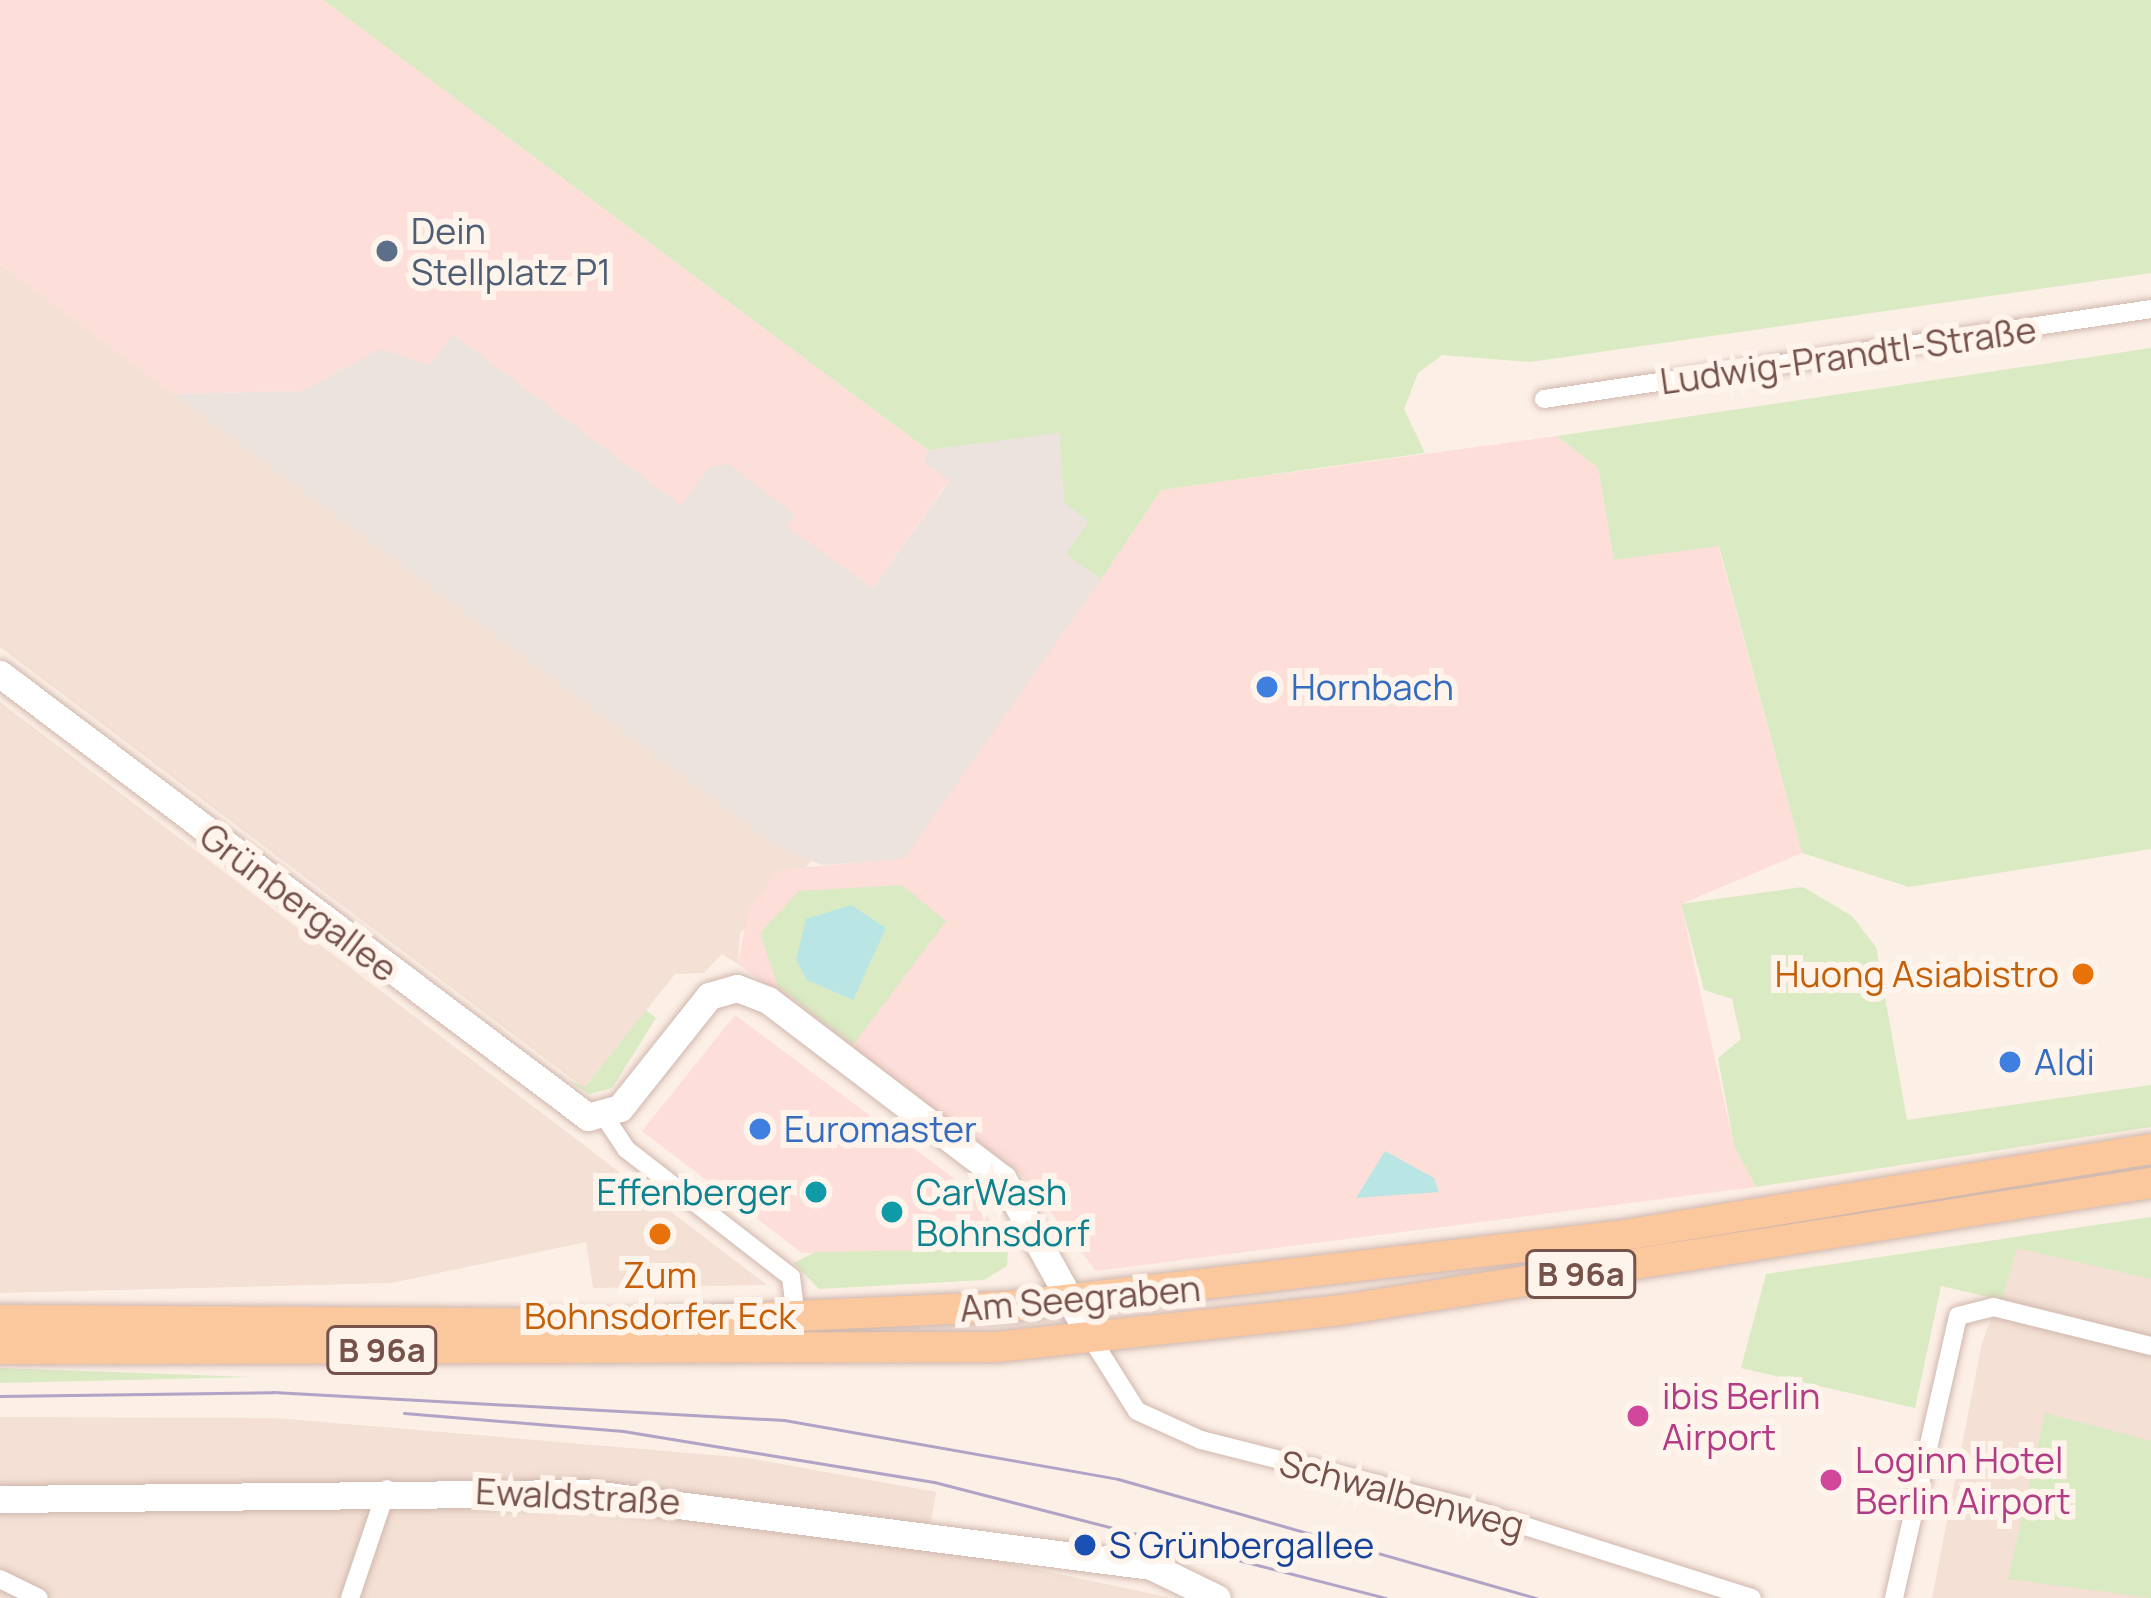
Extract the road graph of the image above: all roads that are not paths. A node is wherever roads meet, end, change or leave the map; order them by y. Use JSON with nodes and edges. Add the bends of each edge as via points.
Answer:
{"nodes":[{"id":1,"x":2151,"y":309,"type":"edge"},
{"id":2,"x":1544,"y":399,"type":"dead end"},
{"id":3,"x":0,"y":674,"type":"edge"},
{"id":4,"x":604,"y":1116,"type":"junction"},
{"id":5,"x":2151,"y":1149,"type":"edge"},
{"id":6,"x":2151,"y":1184,"type":"edge"},
{"id":7,"x":1071,"y":1300,"type":"junction"},
{"id":8,"x":796,"y":1306,"type":"junction"},
{"id":9,"x":0,"y":1320,"type":"edge"},
{"id":10,"x":1090,"y":1338,"type":"junction"},
{"id":11,"x":2151,"y":1346,"type":"edge"},
{"id":12,"x":0,"y":1349,"type":"edge"},
{"id":13,"x":387,"y":1489,"type":"junction"},
{"id":14,"x":0,"y":1499,"type":"edge"},
{"id":15,"x":0,"y":1579,"type":"edge"},
{"id":16,"x":39,"y":1598,"type":"edge"},
{"id":17,"x":350,"y":1598,"type":"edge"},
{"id":18,"x":1217,"y":1598,"type":"edge"},
{"id":19,"x":1752,"y":1598,"type":"edge"},
{"id":20,"x":1894,"y":1598,"type":"edge"}],
"edges":[{"from":1,"to":2,"type":"street","name":"Ludwig-Prandtl-Straße"},
{"from":3,"to":4,"type":"street","name":"Grünbergallee","via":[[562,1100]]},
{"from":4,"to":7,"type":"street","via":[[709,997],[752,991],[1003,1179]]},
{"from":4,"to":8,"type":"street","name":"Grünbergallee","via":[[626,1149],[778,1264]]},
{"from":5,"to":7,"type":"main road","name":"Am Seegraben","number":"B 96a","via":[[1618,1236]]},
{"from":6,"to":10,"type":"main road","name":"Am Seegraben","number":"B 96a"},
{"from":7,"to":8,"type":"main road","name":"Am Seegraben","number":"B 96a"},
{"from":7,"to":10,"type":"street"},
{"from":8,"to":9,"type":"main road","name":"Am Seegraben","number":"B 96a"},
{"from":10,"to":12,"type":"main road","name":"Am Seegraben","number":"B 96a","via":[[615,1354]]},
{"from":10,"to":19,"type":"street","name":"Schwalbenweg","via":[[1124,1398],[1186,1434]]},
{"from":11,"to":20,"type":"street","via":[[1993,1307],[1958,1316]]},
{"from":13,"to":14,"type":"street","name":"Ewaldstraße"},
{"from":13,"to":17,"type":"street"},
{"from":13,"to":18,"type":"street","name":"Ewaldstraße","via":[[754,1508],[1151,1567]]},
{"from":15,"to":16,"type":"street"}]}
